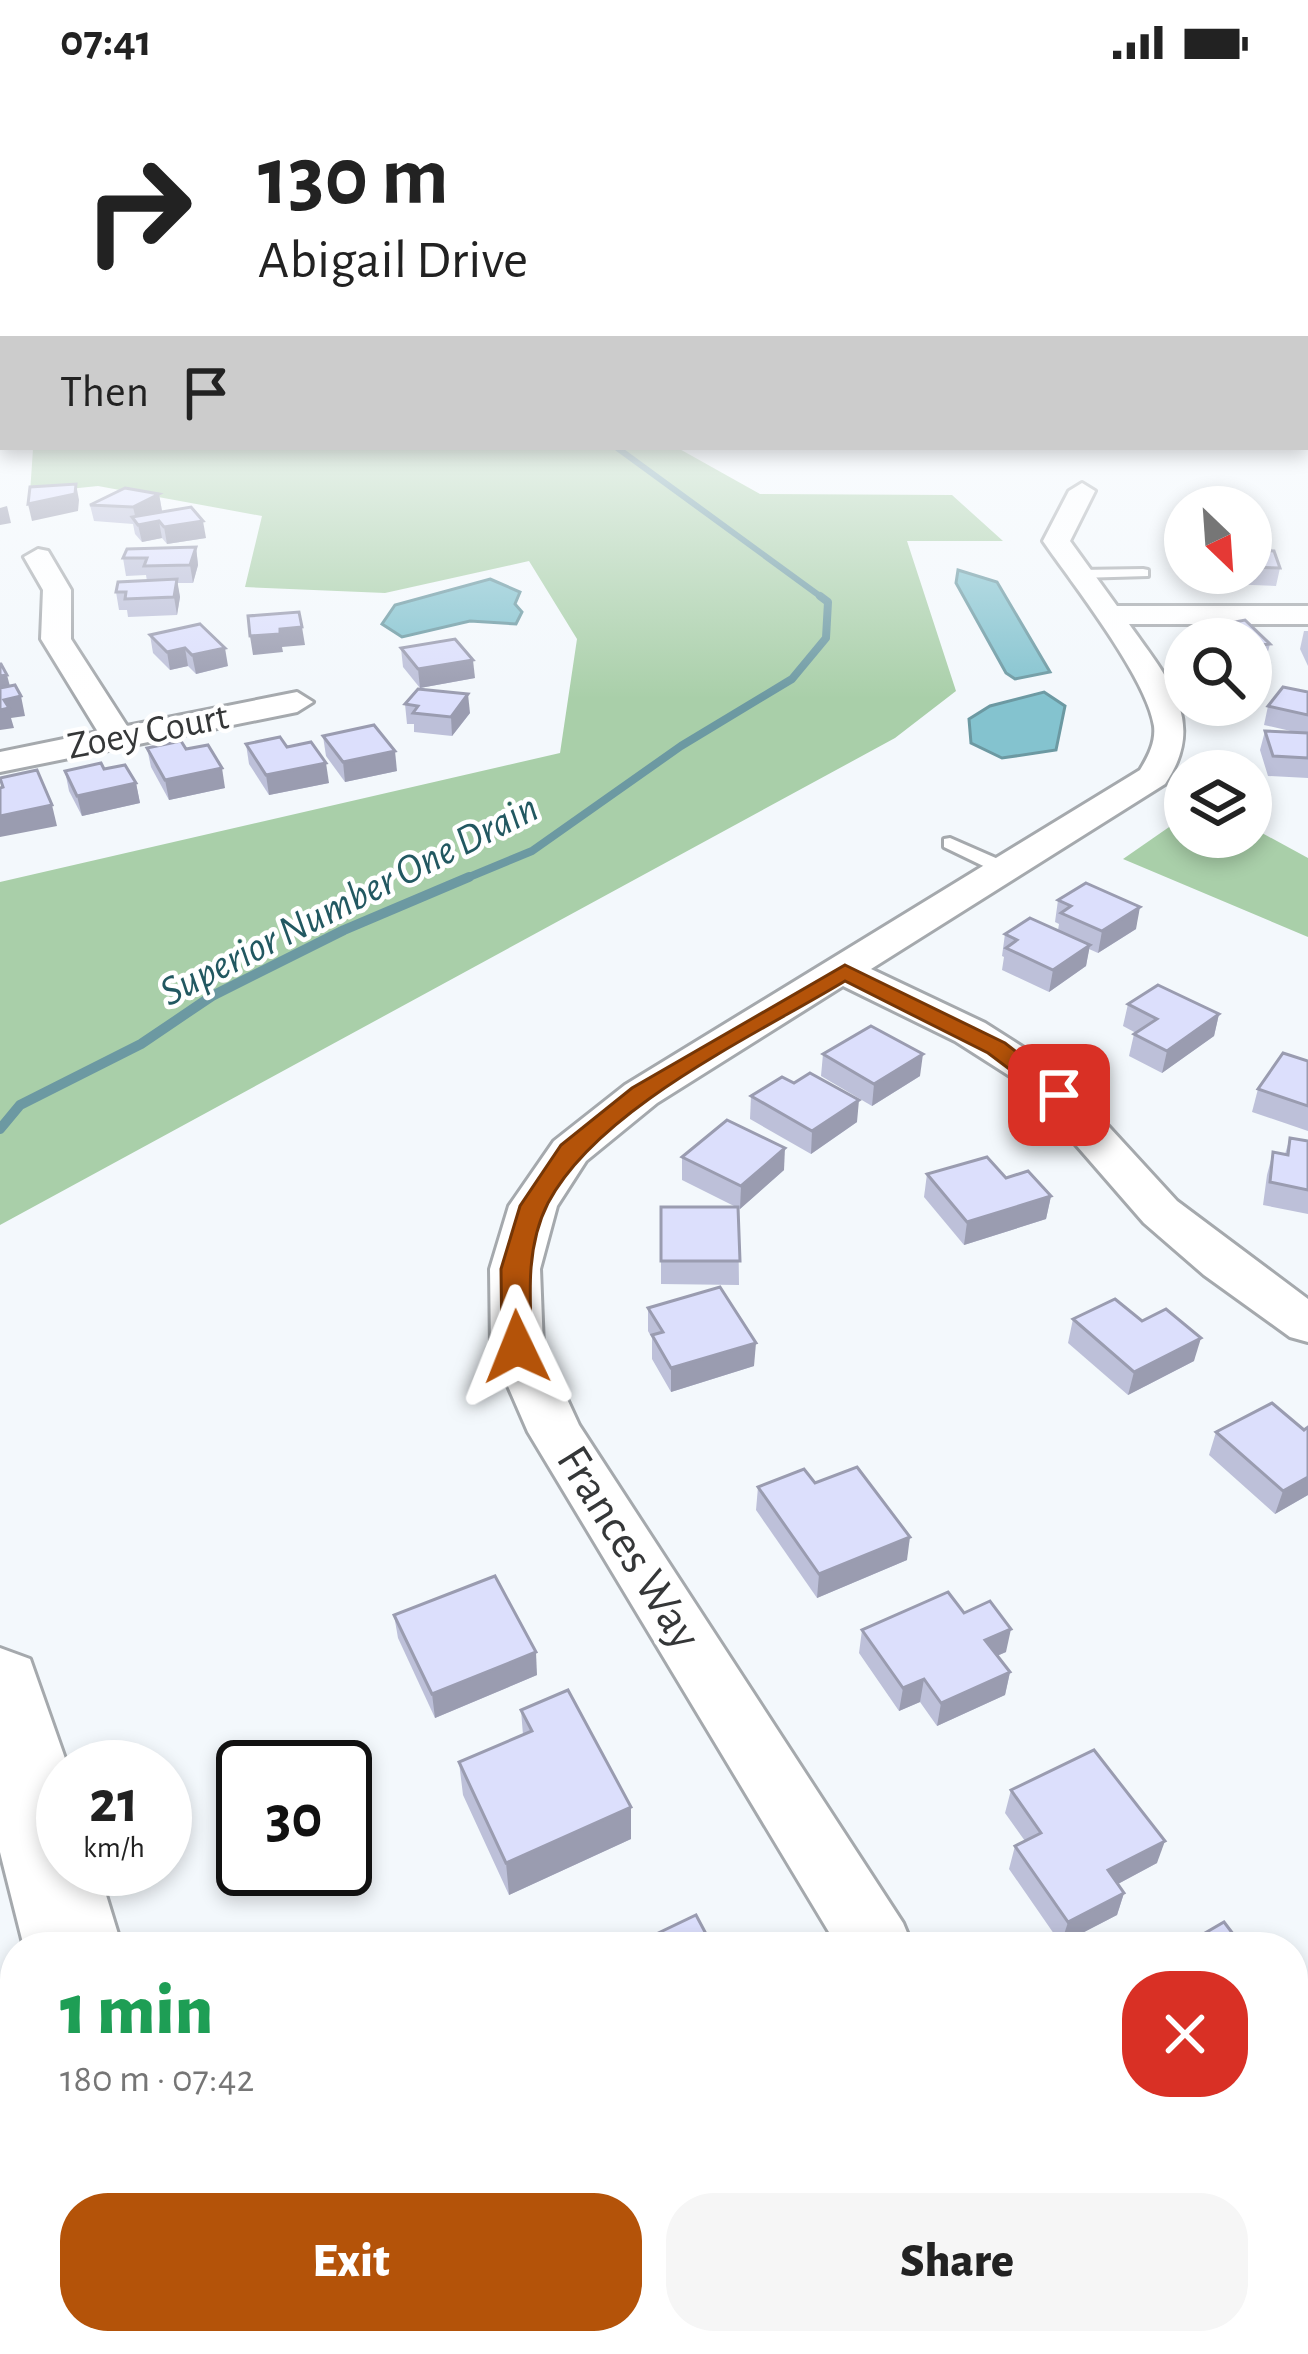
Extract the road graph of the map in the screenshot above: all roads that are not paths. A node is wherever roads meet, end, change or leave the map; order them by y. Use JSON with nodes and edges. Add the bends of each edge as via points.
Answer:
{"nodes":[{"id":1,"x":1082,"y":491,"type":"dead end"},
{"id":2,"x":38,"y":557,"type":"dead end"},
{"id":3,"x":1068,"y":557,"type":"junction"},
{"id":4,"x":1143,"y":573,"type":"dead end"},
{"id":5,"x":1106,"y":615,"type":"junction"},
{"id":6,"x":1308,"y":615,"type":"edge"},
{"id":7,"x":297,"y":702,"type":"dead end"},
{"id":8,"x":117,"y":737,"type":"junction"},
{"id":9,"x":0,"y":762,"type":"edge"},
{"id":10,"x":950,"y":843,"type":"dead end"},
{"id":11,"x":1007,"y":870,"type":"junction"},
{"id":12,"x":845,"y":972,"type":"junction"},
{"id":13,"x":1308,"y":1324,"type":"edge"},
{"id":14,"x":0,"y":1685,"type":"edge"},
{"id":15,"x":69,"y":1932,"type":"edge"},
{"id":16,"x":869,"y":1932,"type":"edge"}],
"edges":[{"from":1,"to":3,"type":"street"},
{"from":2,"to":8,"type":"street","via":[[57,590],[56,639]]},
{"from":3,"to":4,"type":"lane"},
{"from":3,"to":5,"type":"street","name":"Frances Way"},
{"from":5,"to":6,"type":"street"},
{"from":5,"to":11,"type":"street","name":"Frances Way","via":[[1156,692],[1170,724],[1169,750],[1153,778]]},
{"from":7,"to":8,"type":"street","name":"Zoey Court"},
{"from":8,"to":9,"type":"street","name":"Zoey Court"},
{"from":10,"to":11,"type":"lane"},
{"from":11,"to":12,"type":"street","name":"Frances Way"},
{"from":12,"to":13,"type":"street","via":[[1038,1075],[1192,1241]]},
{"from":12,"to":16,"type":"street","name":"Frances Way","via":[[640,1094],[570,1151],[533,1206],[515,1269],[517,1347],[554,1432]]},
{"from":14,"to":15,"type":"main road"}]}
